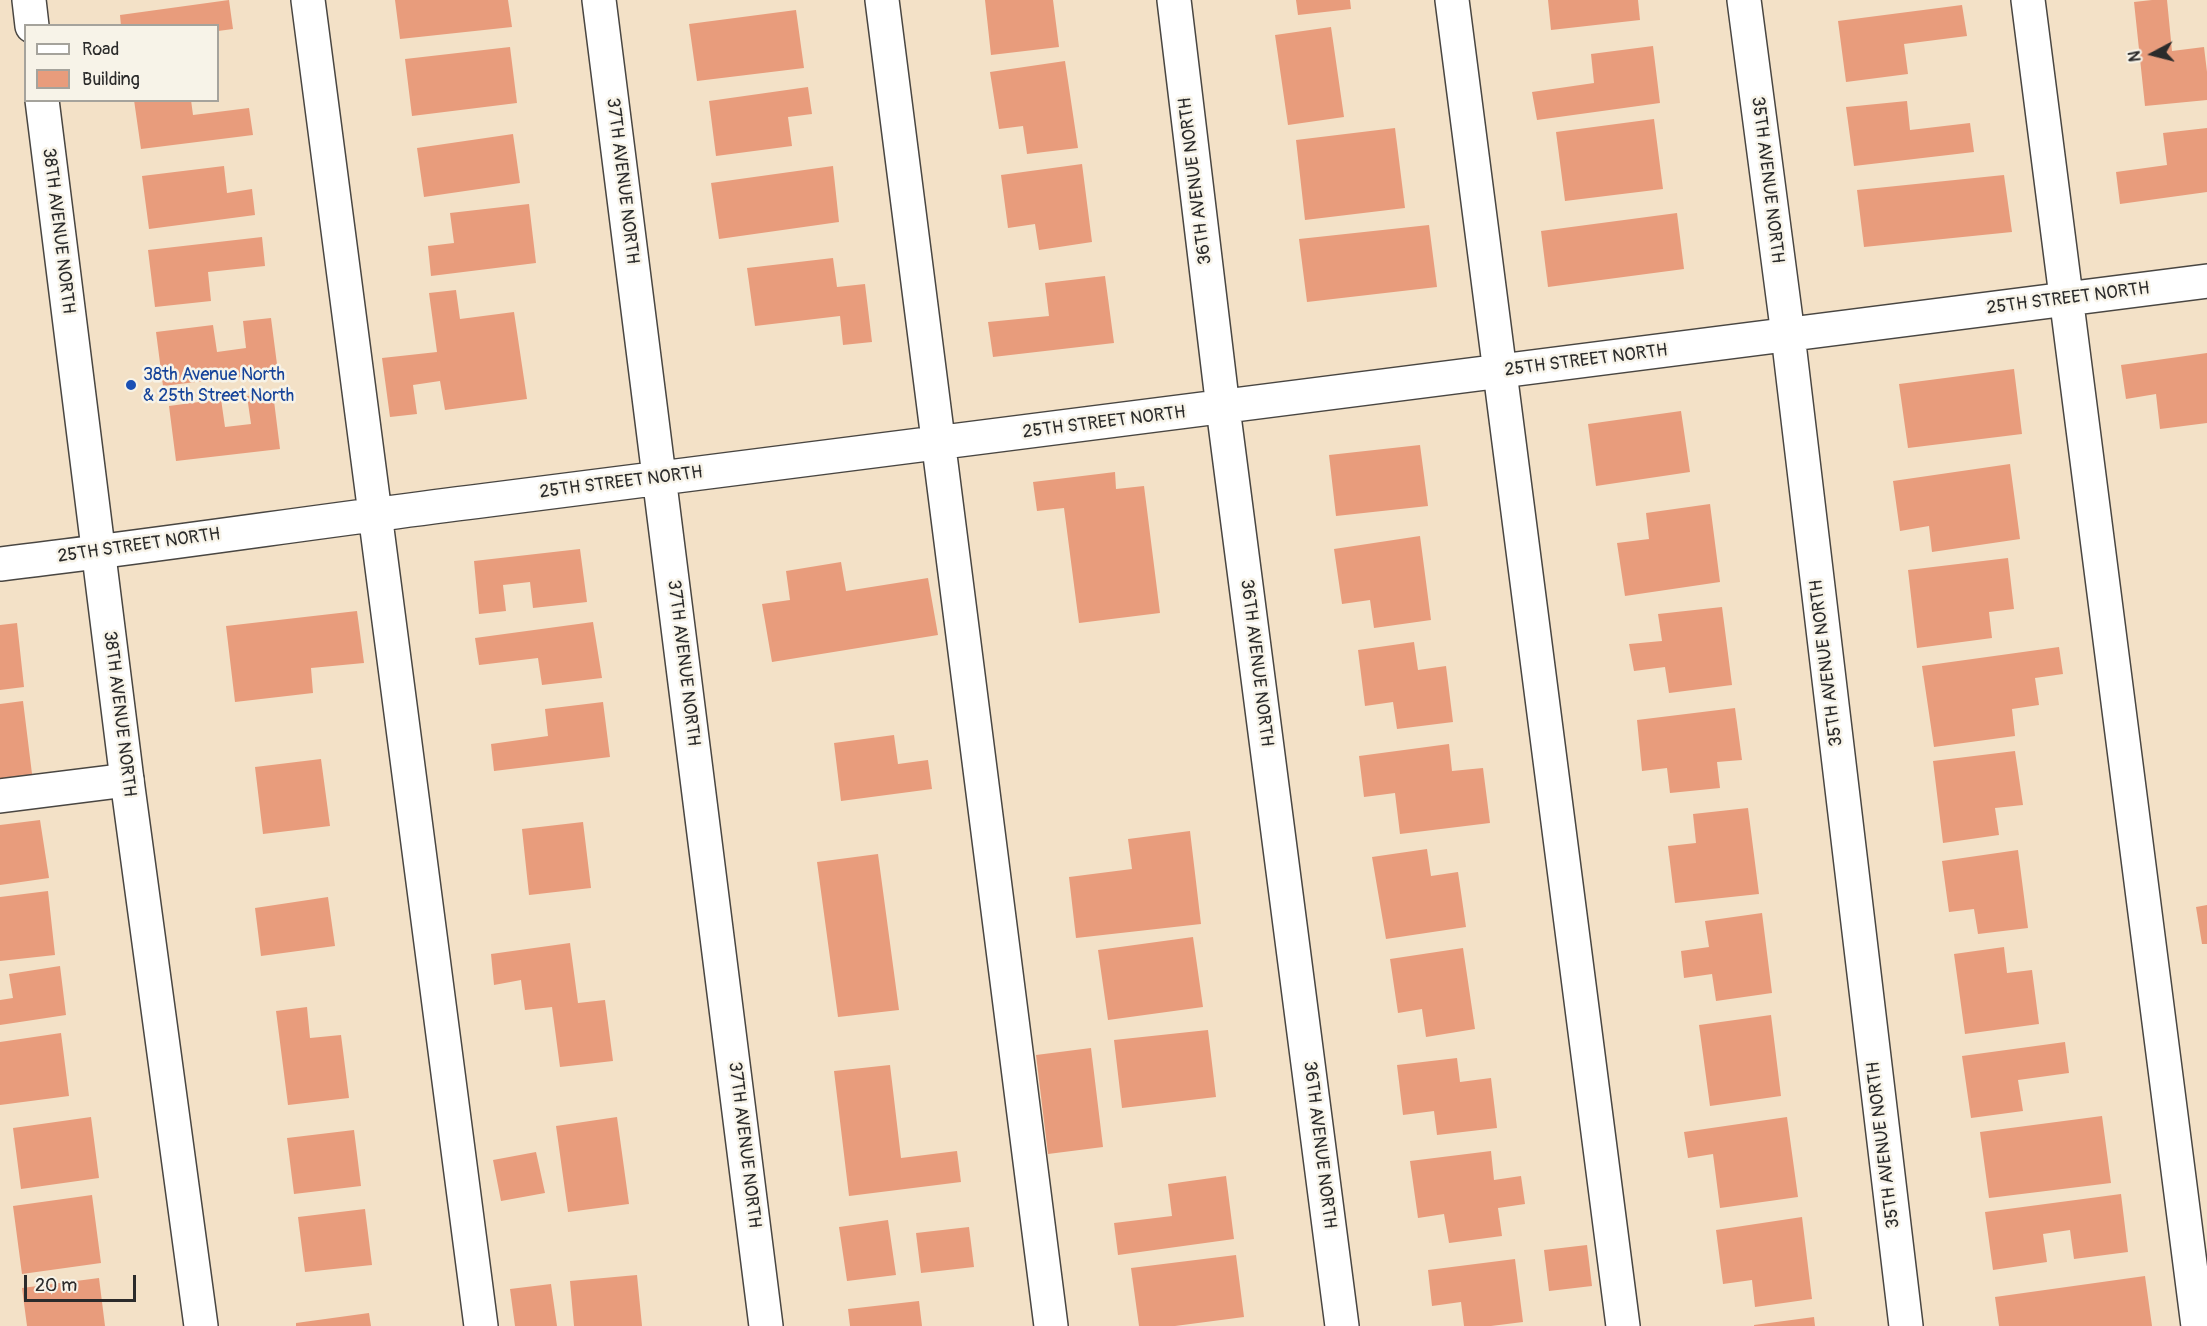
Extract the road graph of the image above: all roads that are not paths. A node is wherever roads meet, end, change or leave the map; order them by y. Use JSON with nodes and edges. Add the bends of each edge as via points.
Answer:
{"nodes":[{"id":1,"x":29,"y":0,"type":"edge"},
{"id":2,"x":308,"y":0,"type":"edge"},
{"id":3,"x":599,"y":0,"type":"edge"},
{"id":4,"x":882,"y":0,"type":"edge"},
{"id":5,"x":1174,"y":0,"type":"edge"},
{"id":6,"x":1452,"y":0,"type":"edge"},
{"id":7,"x":1744,"y":0,"type":"edge"},
{"id":8,"x":2028,"y":0,"type":"edge"},
{"id":9,"x":32,"y":24,"type":"edge"},
{"id":10,"x":42,"y":102,"type":"edge"},
{"id":11,"x":2207,"y":281,"type":"edge"},
{"id":12,"x":2067,"y":299,"type":"junction"},
{"id":13,"x":1788,"y":335,"type":"junction"},
{"id":14,"x":1501,"y":372,"type":"junction"},
{"id":15,"x":1223,"y":408,"type":"junction"},
{"id":16,"x":938,"y":444,"type":"junction"},
{"id":17,"x":660,"y":479,"type":"junction"},
{"id":18,"x":375,"y":514,"type":"junction"},
{"id":19,"x":99,"y":552,"type":"junction"},
{"id":20,"x":0,"y":564,"type":"edge"},
{"id":21,"x":127,"y":780,"type":"junction"},
{"id":22,"x":0,"y":796,"type":"edge"},
{"id":23,"x":201,"y":1326,"type":"edge"},
{"id":24,"x":481,"y":1326,"type":"edge"},
{"id":25,"x":766,"y":1326,"type":"edge"},
{"id":26,"x":1051,"y":1326,"type":"edge"},
{"id":27,"x":1342,"y":1326,"type":"edge"},
{"id":28,"x":1623,"y":1326,"type":"edge"},
{"id":29,"x":1906,"y":1326,"type":"edge"},
{"id":30,"x":2198,"y":1326,"type":"edge"}],
"edges":[{"from":1,"to":9,"type":"street"},
{"from":2,"to":18,"type":"street"},
{"from":3,"to":17,"type":"street","name":"37TH AVENUE NORTH"},
{"from":4,"to":16,"type":"street"},
{"from":5,"to":15,"type":"street","name":"36TH AVENUE NORTH"},
{"from":6,"to":14,"type":"street"},
{"from":7,"to":13,"type":"street","name":"35TH AVENUE NORTH"},
{"from":8,"to":12,"type":"street"},
{"from":10,"to":19,"type":"street","name":"38TH AVENUE NORTH"},
{"from":11,"to":12,"type":"street","name":"25TH STREET NORTH"},
{"from":12,"to":13,"type":"street","name":"25TH STREET NORTH"},
{"from":12,"to":30,"type":"street"},
{"from":13,"to":14,"type":"street","name":"25TH STREET NORTH"},
{"from":13,"to":29,"type":"street","name":"35TH AVENUE NORTH"},
{"from":14,"to":15,"type":"street","name":"25TH STREET NORTH"},
{"from":14,"to":28,"type":"street"},
{"from":15,"to":16,"type":"street","name":"25TH STREET NORTH"},
{"from":15,"to":27,"type":"street","name":"36TH AVENUE NORTH"},
{"from":16,"to":17,"type":"street","name":"25TH STREET NORTH"},
{"from":16,"to":26,"type":"street"},
{"from":17,"to":18,"type":"street","name":"25TH STREET NORTH"},
{"from":17,"to":25,"type":"street","name":"37TH AVENUE NORTH"},
{"from":18,"to":19,"type":"street","name":"25TH STREET NORTH"},
{"from":18,"to":24,"type":"street"},
{"from":19,"to":20,"type":"street","name":"25TH STREET NORTH"},
{"from":19,"to":21,"type":"street","name":"38TH AVENUE NORTH"},
{"from":21,"to":22,"type":"street"},
{"from":21,"to":23,"type":"street","name":"38TH AVENUE NORTH"}]}
